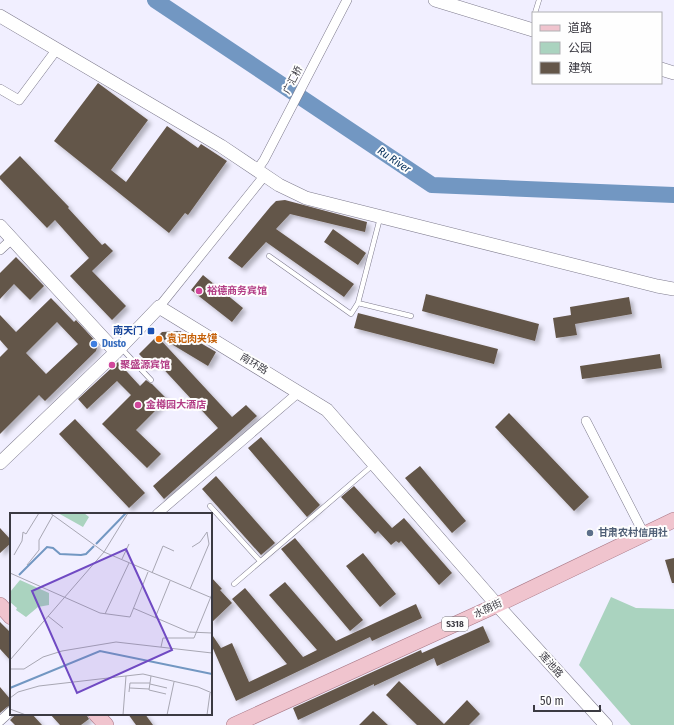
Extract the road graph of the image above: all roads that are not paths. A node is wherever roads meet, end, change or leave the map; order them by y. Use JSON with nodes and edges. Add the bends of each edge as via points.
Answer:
{"nodes":[{"id":1,"x":347,"y":0,"type":"edge"},
{"id":2,"x":435,"y":0,"type":"edge"},
{"id":3,"x":539,"y":0,"type":"edge"},
{"id":4,"x":535,"y":12,"type":"edge"},
{"id":5,"x":0,"y":16,"type":"edge"},
{"id":6,"x":532,"y":28,"type":"edge"},
{"id":7,"x":57,"y":49,"type":"junction"},
{"id":8,"x":662,"y":69,"type":"edge"},
{"id":9,"x":674,"y":73,"type":"edge"},
{"id":10,"x":0,"y":89,"type":"edge"},
{"id":11,"x":262,"y":168,"type":"junction"},
{"id":12,"x":380,"y":217,"type":"junction"},
{"id":13,"x":0,"y":226,"type":"edge"},
{"id":14,"x":12,"y":239,"type":"junction"},
{"id":15,"x":0,"y":250,"type":"edge"},
{"id":16,"x":269,"y":256,"type":"dead end"},
{"id":17,"x":674,"y":288,"type":"edge"},
{"id":18,"x":358,"y":303,"type":"junction"},
{"id":19,"x":159,"y":307,"type":"junction"},
{"id":20,"x":411,"y":316,"type":"dead end"},
{"id":21,"x":118,"y":350,"type":"junction"},
{"id":22,"x":151,"y":380,"type":"dead end"},
{"id":23,"x":299,"y":392,"type":"junction"},
{"id":24,"x":586,"y":421,"type":"dead end"},
{"id":25,"x":0,"y":463,"type":"edge"},
{"id":26,"x":374,"y":464,"type":"junction"},
{"id":27,"x":210,"y":506,"type":"dead end"},
{"id":28,"x":158,"y":513,"type":"edge"},
{"id":29,"x":674,"y":520,"type":"edge"},
{"id":30,"x":644,"y":534,"type":"junction"},
{"id":31,"x":260,"y":562,"type":"junction"},
{"id":32,"x":234,"y":584,"type":"dead end"},
{"id":33,"x":0,"y":605,"type":"edge"},
{"id":34,"x":497,"y":605,"type":"junction"},
{"id":35,"x":10,"y":616,"type":"edge"},
{"id":36,"x":10,"y":712,"type":"edge"},
{"id":37,"x":97,"y":715,"type":"edge"},
{"id":38,"x":0,"y":720,"type":"edge"},
{"id":39,"x":106,"y":725,"type":"edge"},
{"id":40,"x":234,"y":725,"type":"edge"},
{"id":41,"x":606,"y":725,"type":"edge"}],
"edges":[{"from":1,"to":11,"type":"street","name":"广汇桥"},
{"from":2,"to":6,"type":"street"},
{"from":3,"to":4,"type":"lane"},
{"from":5,"to":7,"type":"street"},
{"from":7,"to":10,"type":"street","via":[[18,100]]},
{"from":7,"to":11,"type":"street","via":[[220,146]]},
{"from":8,"to":9,"type":"street"},
{"from":11,"to":12,"type":"street","via":[[279,185],[306,198]]},
{"from":11,"to":19,"type":"street","name":"广汇桥"},
{"from":12,"to":17,"type":"street","via":[[657,286]]},
{"from":12,"to":18,"type":"lane"},
{"from":13,"to":14,"type":"street"},
{"from":14,"to":15,"type":"street"},
{"from":14,"to":21,"type":"street"},
{"from":16,"to":18,"type":"lane","via":[[351,314]]},
{"from":18,"to":20,"type":"lane"},
{"from":19,"to":21,"type":"street"},
{"from":19,"to":23,"type":"street","name":"南环路"},
{"from":21,"to":22,"type":"lane"},
{"from":21,"to":25,"type":"street"},
{"from":23,"to":26,"type":"street","name":"南环路","via":[[327,410]]},
{"from":23,"to":28,"type":"street"},
{"from":24,"to":30,"type":"street"},
{"from":26,"to":31,"type":"lane"},
{"from":26,"to":34,"type":"street","name":"南环路"},
{"from":27,"to":31,"type":"lane"},
{"from":29,"to":30,"type":"main road","name":"水荫街","number":"S318"},
{"from":30,"to":34,"type":"main road","name":"水荫街","number":"S318"},
{"from":31,"to":32,"type":"lane"},
{"from":33,"to":35,"type":"main road"},
{"from":34,"to":40,"type":"main road","name":"水荫街","number":"S318"},
{"from":34,"to":41,"type":"street","name":"莲池路"},
{"from":36,"to":38,"type":"street"},
{"from":37,"to":39,"type":"main road"}]}
